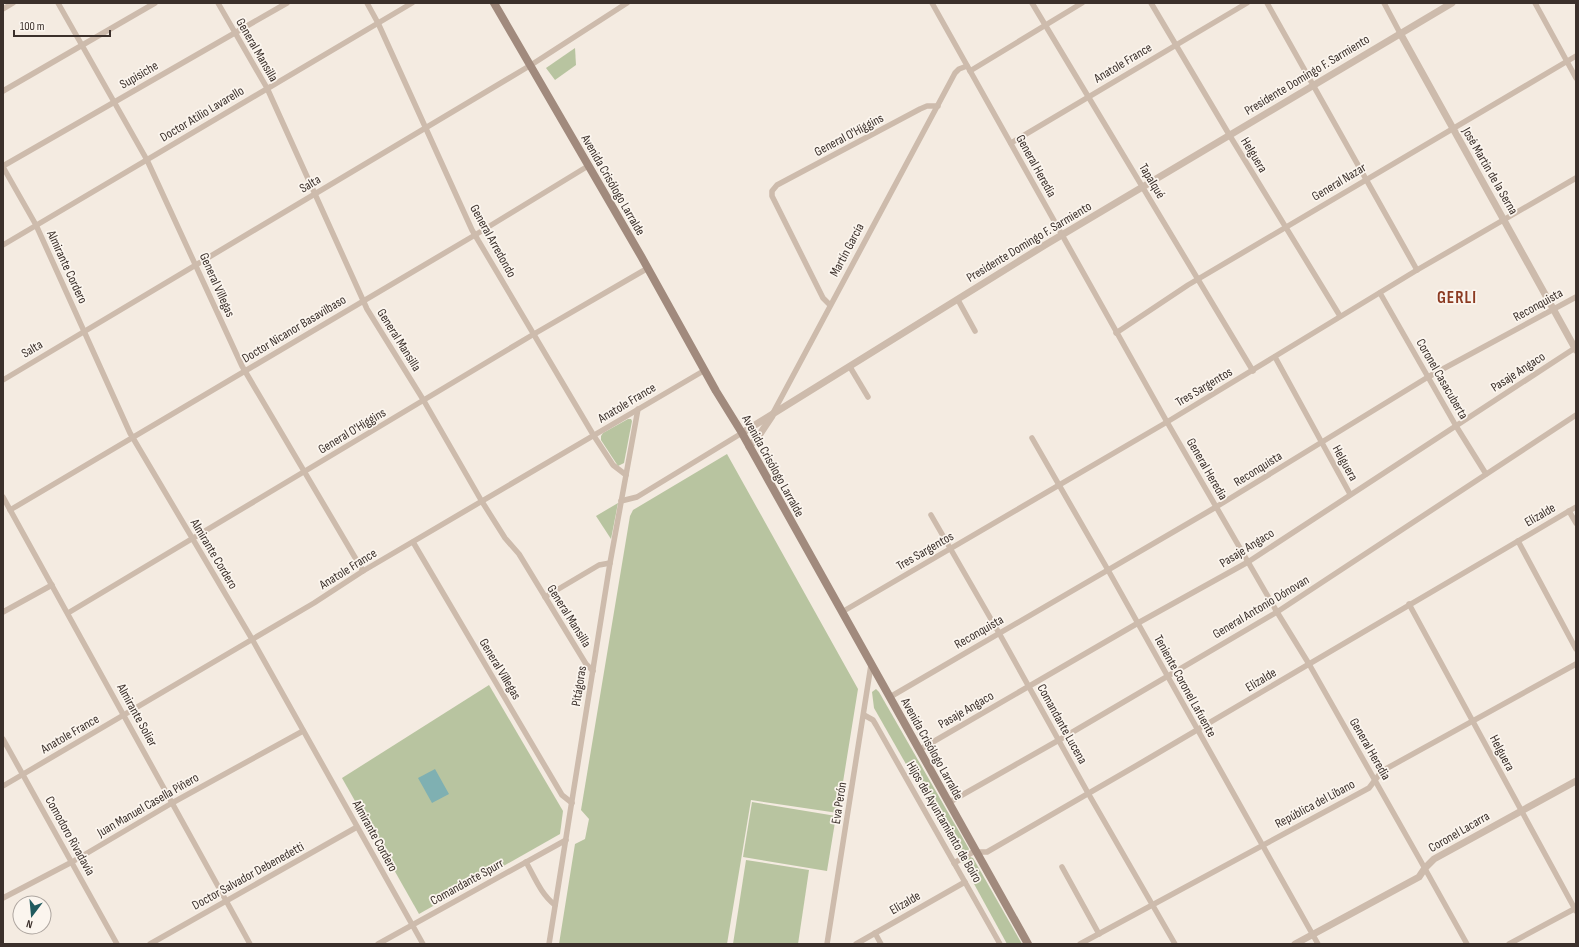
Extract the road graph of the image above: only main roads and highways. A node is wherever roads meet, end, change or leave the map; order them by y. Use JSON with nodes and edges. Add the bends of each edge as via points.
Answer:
{"nodes":[{"id":1,"x":494,"y":3,"type":"edge"},
{"id":2,"x":1028,"y":944,"type":"edge"}],
"edges":[{"from":1,"to":2,"type":"main road","name":"Avenida Crisólogo Larralde","via":[[648,268],[739,434],[749,447]]}]}
